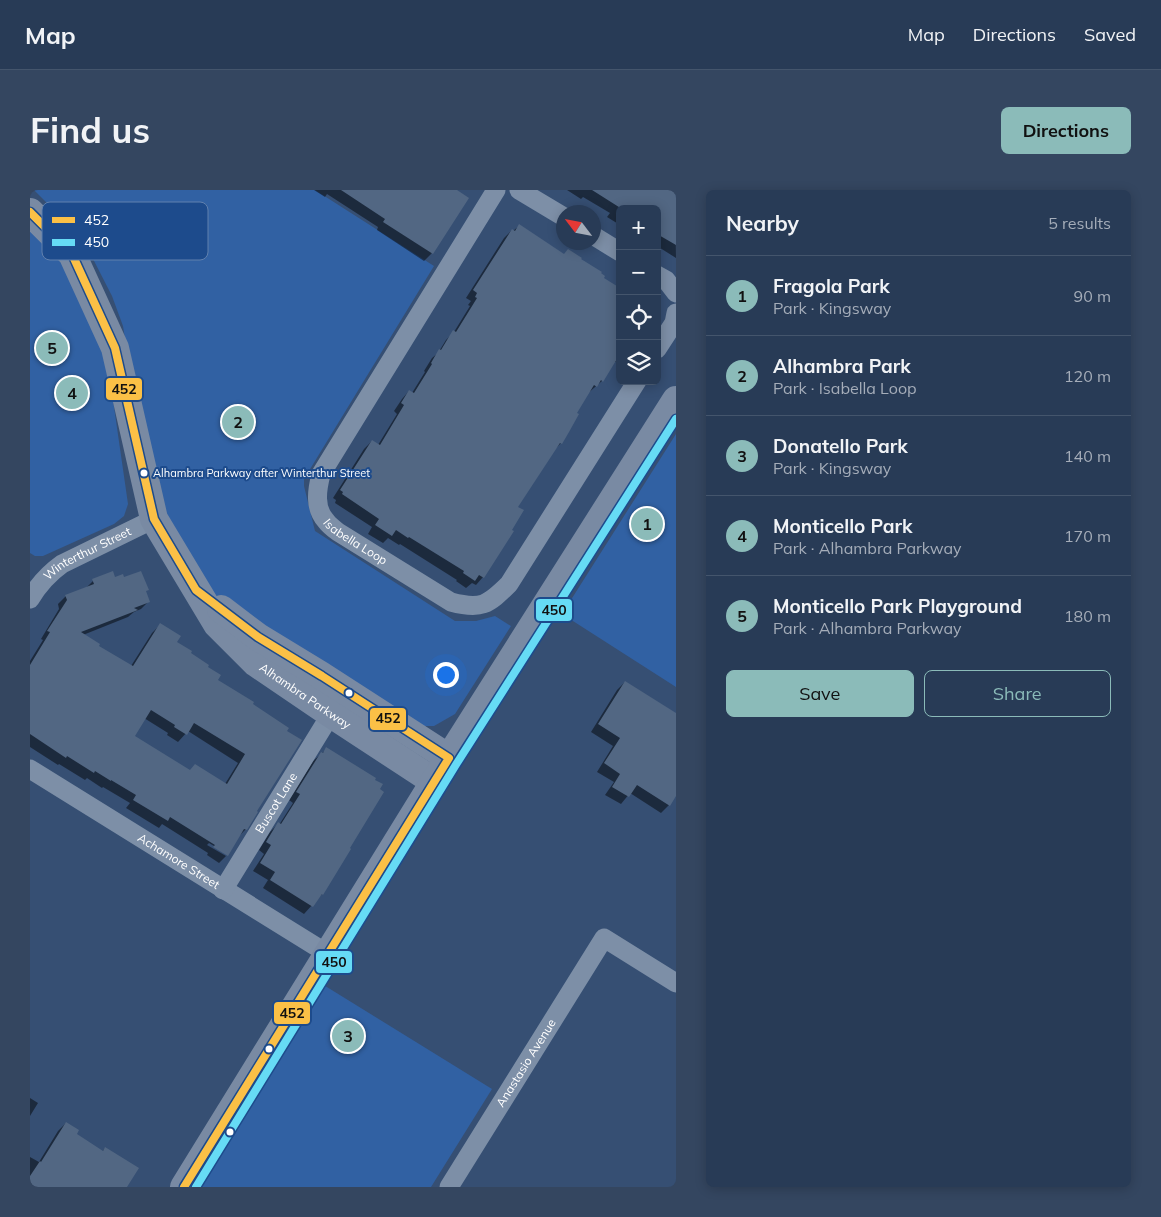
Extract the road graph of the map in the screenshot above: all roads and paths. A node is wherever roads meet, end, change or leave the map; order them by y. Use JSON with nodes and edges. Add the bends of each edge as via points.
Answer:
{"nodes":[{"id":1,"x":496,"y":190,"type":"edge"},
{"id":2,"x":519,"y":190,"type":"edge"},
{"id":3,"x":30,"y":212,"type":"edge"},
{"id":4,"x":556,"y":213,"type":"edge"},
{"id":5,"x":42,"y":224,"type":"edge"},
{"id":6,"x":601,"y":240,"type":"edge"},
{"id":7,"x":617,"y":250,"type":"edge"},
{"id":8,"x":75,"y":260,"type":"edge"},
{"id":9,"x":676,"y":313,"type":"edge"},
{"id":10,"x":661,"y":343,"type":"edge"},
{"id":11,"x":634,"y":385,"type":"edge"},
{"id":12,"x":676,"y":400,"type":"edge"},
{"id":13,"x":154,"y":519,"type":"junction"},
{"id":14,"x":36,"y":577,"type":"edge"},
{"id":15,"x":196,"y":590,"type":"junction"},
{"id":16,"x":30,"y":598,"type":"edge"},
{"id":17,"x":331,"y":714,"type":"junction"},
{"id":18,"x":449,"y":758,"type":"junction"},
{"id":19,"x":30,"y":769,"type":"edge"},
{"id":20,"x":435,"y":782,"type":"junction"},
{"id":21,"x":223,"y":890,"type":"junction"},
{"id":22,"x":328,"y":954,"type":"junction"},
{"id":23,"x":676,"y":983,"type":"edge"},
{"id":24,"x":184,"y":1187,"type":"edge"},
{"id":25,"x":449,"y":1187,"type":"edge"}],
"edges":[{"from":1,"to":11,"type":"street","name":"Isabella Loop","via":[[321,474],[318,507],[325,521],[451,602],[464,606],[480,605],[495,598],[509,584]]},
{"from":2,"to":4,"type":"street"},
{"from":3,"to":5,"type":"street","name":"Alhambra Parkway"},
{"from":6,"to":7,"type":"street"},
{"from":8,"to":13,"type":"street","name":"Alhambra Parkway","via":[[115,348]]},
{"from":9,"to":10,"type":"street","via":[[674,323]]},
{"from":12,"to":18,"type":"street"},
{"from":13,"to":14,"type":"street","name":"Winterthur Street"},
{"from":13,"to":15,"type":"street","name":"Alhambra Parkway"},
{"from":14,"to":16,"type":"street","name":"Winterthur Street"},
{"from":15,"to":17,"type":"street","name":"Alhambra Parkway","via":[[217,624],[256,663]]},
{"from":15,"to":18,"type":"street","name":"Alhambra Parkway","via":[[258,636]]},
{"from":17,"to":20,"type":"street","name":"Alhambra Parkway"},
{"from":17,"to":21,"type":"street","name":"Buscot Lane"},
{"from":18,"to":20,"type":"street"},
{"from":19,"to":21,"type":"street","name":"Achamore Street"},
{"from":20,"to":22,"type":"street"},
{"from":21,"to":22,"type":"street","name":"Achamore Street"},
{"from":22,"to":24,"type":"street"},
{"from":23,"to":25,"type":"street","name":"Anastasio Avenue","via":[[604,938]]}]}
